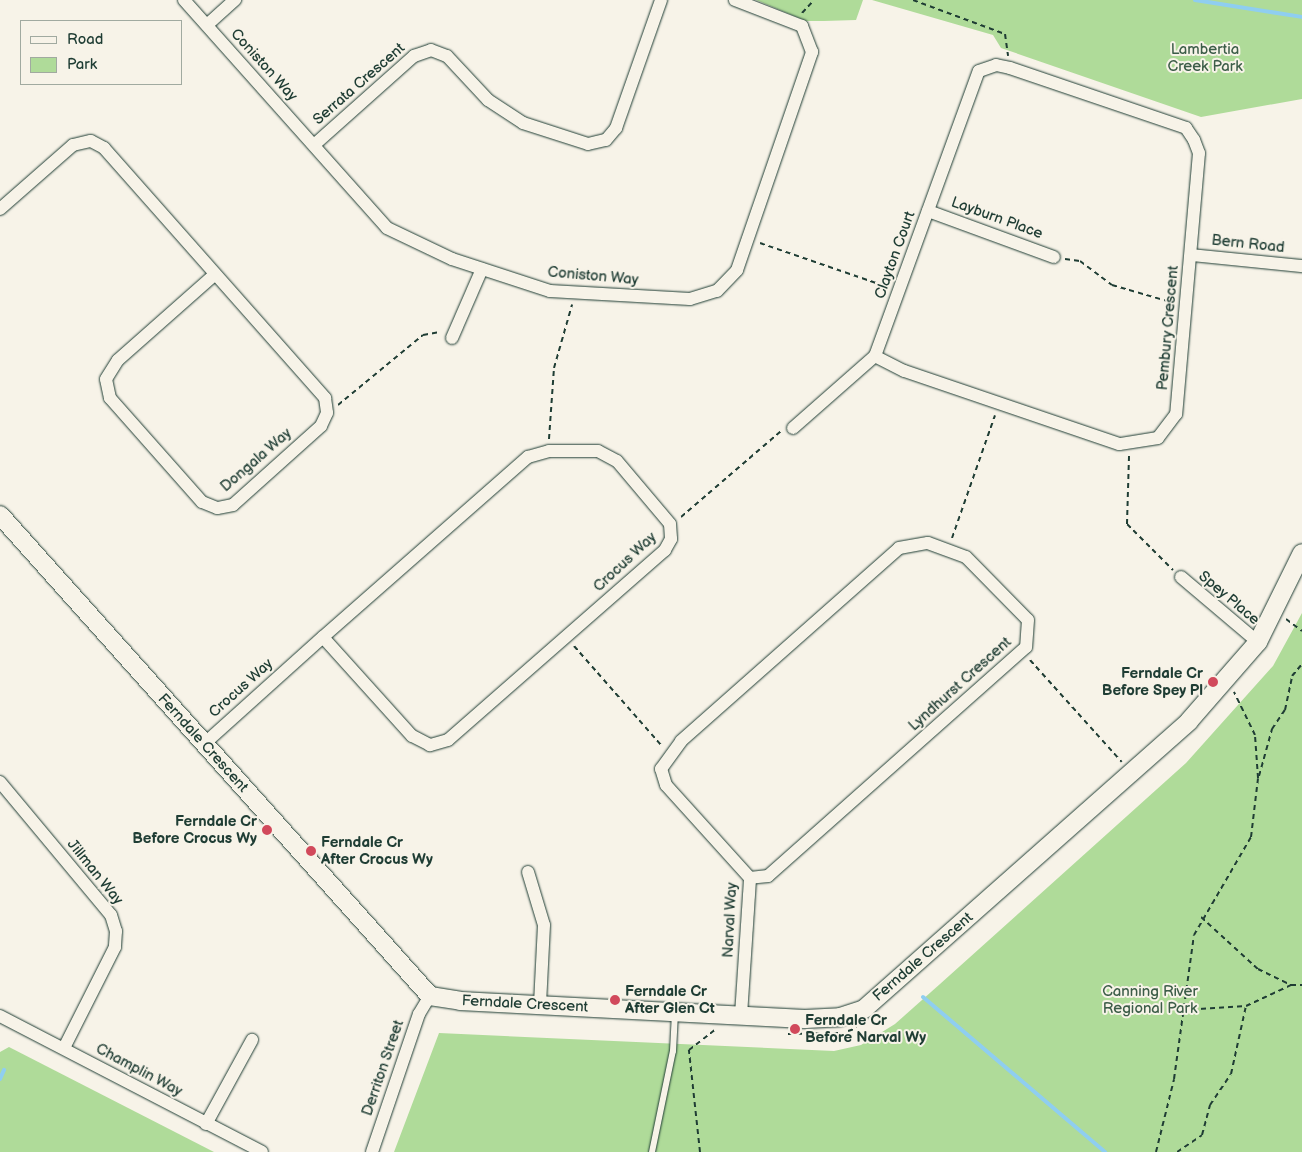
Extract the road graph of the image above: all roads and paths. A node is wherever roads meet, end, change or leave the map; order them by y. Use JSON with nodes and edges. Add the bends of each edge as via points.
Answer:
{"nodes":[{"id":1,"x":184,"y":0,"type":"edge"},
{"id":2,"x":235,"y":0,"type":"edge"},
{"id":3,"x":661,"y":0,"type":"edge"},
{"id":4,"x":735,"y":0,"type":"edge"},
{"id":5,"x":814,"y":0,"type":"edge"},
{"id":6,"x":913,"y":0,"type":"edge"},
{"id":7,"x":796,"y":24,"type":"junction"},
{"id":8,"x":207,"y":25,"type":"junction"},
{"id":9,"x":986,"y":66,"type":"joint"},
{"id":10,"x":1010,"y":68,"type":"junction"},
{"id":11,"x":314,"y":146,"type":"junction"},
{"id":12,"x":0,"y":209,"type":"edge"},
{"id":13,"x":928,"y":210,"type":"junction"},
{"id":14,"x":748,"y":240,"type":"junction"},
{"id":15,"x":1191,"y":255,"type":"junction"},
{"id":16,"x":1054,"y":257,"type":"joint"},
{"id":17,"x":1302,"y":266,"type":"edge"},
{"id":18,"x":482,"y":269,"type":"junction"},
{"id":19,"x":214,"y":276,"type":"junction"},
{"id":20,"x":899,"y":290,"type":"junction"},
{"id":21,"x":574,"y":292,"type":"junction"},
{"id":22,"x":1187,"y":305,"type":"junction"},
{"id":23,"x":452,"y":338,"type":"joint"},
{"id":24,"x":875,"y":356,"type":"junction"},
{"id":25,"x":998,"y":403,"type":"junction"},
{"id":26,"x":327,"y":408,"type":"junction"},
{"id":27,"x":792,"y":428,"type":"joint"},
{"id":28,"x":1130,"y":446,"type":"junction"},
{"id":29,"x":549,"y":451,"type":"junction"},
{"id":30,"x":0,"y":515,"type":"edge"},
{"id":31,"x":670,"y":524,"type":"junction"},
{"id":32,"x":946,"y":549,"type":"junction"},
{"id":33,"x":1302,"y":553,"type":"edge"},
{"id":34,"x":1181,"y":577,"type":"joint"},
{"id":35,"x":1286,"y":619,"type":"dead end"},
{"id":36,"x":1302,"y":630,"type":"edge"},
{"id":37,"x":323,"y":637,"type":"junction"},
{"id":38,"x":566,"y":637,"type":"junction"},
{"id":39,"x":1258,"y":642,"type":"junction"},
{"id":40,"x":1021,"y":651,"type":"junction"},
{"id":41,"x":1302,"y":664,"type":"edge"},
{"id":42,"x":1234,"y":693,"type":"dead end"},
{"id":43,"x":204,"y":744,"type":"junction"},
{"id":44,"x":669,"y":753,"type":"junction"},
{"id":45,"x":661,"y":769,"type":"joint"},
{"id":46,"x":1131,"y":772,"type":"junction"},
{"id":47,"x":1258,"y":778,"type":"junction"},
{"id":48,"x":0,"y":782,"type":"edge"},
{"id":49,"x":528,"y":872,"type":"dead end"},
{"id":50,"x":750,"y":878,"type":"junction"},
{"id":51,"x":1201,"y":917,"type":"junction"},
{"id":52,"x":1291,"y":985,"type":"junction"},
{"id":53,"x":1302,"y":985,"type":"edge"},
{"id":54,"x":430,"y":996,"type":"junction"},
{"id":55,"x":540,"y":1005,"type":"junction"},
{"id":56,"x":1246,"y":1006,"type":"junction"},
{"id":57,"x":1183,"y":1010,"type":"junction"},
{"id":58,"x":675,"y":1012,"type":"junction"},
{"id":59,"x":741,"y":1015,"type":"junction"},
{"id":60,"x":0,"y":1016,"type":"edge"},
{"id":61,"x":717,"y":1028,"type":"dead end"},
{"id":62,"x":252,"y":1040,"type":"dead end"},
{"id":63,"x":64,"y":1048,"type":"junction"},
{"id":64,"x":206,"y":1124,"type":"junction"},
{"id":65,"x":262,"y":1152,"type":"edge"},
{"id":66,"x":372,"y":1152,"type":"edge"},
{"id":67,"x":652,"y":1152,"type":"edge"},
{"id":68,"x":700,"y":1152,"type":"edge"},
{"id":69,"x":1156,"y":1152,"type":"edge"},
{"id":70,"x":1177,"y":1152,"type":"edge"}],
"edges":[{"from":1,"to":8,"type":"street","name":"Coniston Way"},
{"from":2,"to":8,"type":"street","name":"Coniston Way"},
{"from":3,"to":11,"type":"street","name":"Serrata Crescent","via":[[616,128],[606,140],[588,144],[523,122],[488,100],[447,56],[431,50],[414,56]]},
{"from":4,"to":7,"type":"street"},
{"from":5,"to":7,"type":"path"},
{"from":6,"to":10,"type":"path","via":[[1005,34]]},
{"from":7,"to":14,"type":"street","name":"Coniston Way","via":[[809,38],[812,52]]},
{"from":8,"to":11,"type":"street","name":"Coniston Way"},
{"from":9,"to":10,"type":"street","name":"Pembury Crescent"},
{"from":9,"to":13,"type":"street","name":"Clayton Court","via":[[970,88]]},
{"from":10,"to":15,"type":"street","name":"Pembury Crescent","via":[[1186,128],[1199,153]]},
{"from":11,"to":18,"type":"street","name":"Coniston Way","via":[[387,228]]},
{"from":12,"to":19,"type":"street","via":[[73,145],[91,141],[104,148]]},
{"from":13,"to":16,"type":"street","name":"Layburn Place"},
{"from":13,"to":20,"type":"street","name":"Clayton Court"},
{"from":14,"to":20,"type":"path"},
{"from":14,"to":21,"type":"street","name":"Coniston Way","via":[[737,270],[717,291],[704,297]]},
{"from":15,"to":17,"type":"street","name":"Bern Road"},
{"from":15,"to":22,"type":"street","name":"Pembury Crescent"},
{"from":16,"to":22,"type":"path","via":[[1080,261],[1112,285]]},
{"from":18,"to":21,"type":"street","name":"Coniston Way","via":[[550,291]]},
{"from":18,"to":23,"type":"street"},
{"from":19,"to":26,"type":"street","via":[[325,398]]},
{"from":19,"to":26,"type":"street","name":"Dongala Way","via":[[118,360],[106,379],[110,398],[202,502],[218,508],[233,505],[321,426]]},
{"from":20,"to":24,"type":"street","name":"Clayton Court"},
{"from":21,"to":29,"type":"path","via":[[554,368]]},
{"from":22,"to":28,"type":"street","name":"Pembury Crescent","via":[[1176,414],[1158,438]]},
{"from":23,"to":26,"type":"path","via":[[442,332],[423,335],[352,398]]},
{"from":24,"to":25,"type":"street","via":[[904,371]]},
{"from":24,"to":27,"type":"street","name":"Clayton Court"},
{"from":25,"to":28,"type":"street"},
{"from":25,"to":32,"type":"path"},
{"from":27,"to":31,"type":"path","via":[[775,432]]},
{"from":28,"to":34,"type":"path","via":[[1127,524]]},
{"from":29,"to":31,"type":"street","name":"Crocus Way","via":[[598,451],[617,461]]},
{"from":29,"to":37,"type":"street","name":"Crocus Way","via":[[528,457]]},
{"from":30,"to":43,"type":"street","name":"Ferndale Crescent"},
{"from":31,"to":38,"type":"street","name":"Crocus Way","via":[[672,539],[665,550]]},
{"from":32,"to":40,"type":"street","name":"Lyndhurst Crescent","via":[[976,565],[1028,620],[1030,634]]},
{"from":32,"to":44,"type":"street","name":"Lyndhurst Crescent","via":[[928,543],[899,548]]},
{"from":33,"to":39,"type":"street","name":"Ferndale Crescent"},
{"from":34,"to":39,"type":"street","name":"Spey Place"},
{"from":35,"to":36,"type":"path"},
{"from":37,"to":38,"type":"street","name":"Crocus Way","via":[[412,736],[430,745],[448,740]]},
{"from":37,"to":43,"type":"street","name":"Crocus Way"},
{"from":38,"to":44,"type":"path"},
{"from":39,"to":46,"type":"street","name":"Ferndale Crescent","via":[[1189,721]]},
{"from":40,"to":46,"type":"path"},
{"from":40,"to":50,"type":"street","name":"Lyndhurst Crescent","via":[[768,876]]},
{"from":41,"to":47,"type":"path","via":[[1292,676],[1285,710],[1272,729]]},
{"from":42,"to":47,"type":"path","via":[[1254,735]]},
{"from":43,"to":54,"type":"street","name":"Ferndale Crescent"},
{"from":44,"to":45,"type":"street","name":"Lyndhurst Crescent"},
{"from":45,"to":50,"type":"street","name":"Narval Way","via":[[666,785]]},
{"from":46,"to":59,"type":"street","name":"Ferndale Crescent","via":[[864,1009],[828,1019]]},
{"from":47,"to":51,"type":"path","via":[[1252,837],[1241,861]]},
{"from":48,"to":63,"type":"street","name":"Jillman Way","via":[[111,915],[116,931],[115,947]]},
{"from":49,"to":55,"type":"street","via":[[544,925]]},
{"from":50,"to":59,"type":"street","name":"Narval Way"},
{"from":51,"to":52,"type":"path","via":[[1258,969]]},
{"from":51,"to":57,"type":"path"},
{"from":52,"to":53,"type":"path"},
{"from":52,"to":56,"type":"path"},
{"from":54,"to":55,"type":"street","name":"Ferndale Crescent"},
{"from":54,"to":66,"type":"street","name":"Derriton Street","via":[[419,1014]]},
{"from":55,"to":58,"type":"street","name":"Ferndale Crescent"},
{"from":56,"to":57,"type":"path"},
{"from":56,"to":70,"type":"path","via":[[1232,1074],[1210,1105],[1202,1134]]},
{"from":57,"to":69,"type":"path","via":[[1174,1079]]},
{"from":58,"to":59,"type":"street","name":"Ferndale Crescent"},
{"from":58,"to":67,"type":"lane","via":[[673,1051]]},
{"from":60,"to":63,"type":"street","name":"Champlin Way"},
{"from":61,"to":68,"type":"path","via":[[689,1050]]},
{"from":62,"to":64,"type":"street"},
{"from":63,"to":64,"type":"street","name":"Champlin Way"},
{"from":64,"to":65,"type":"street","name":"Champlin Way"}]}
